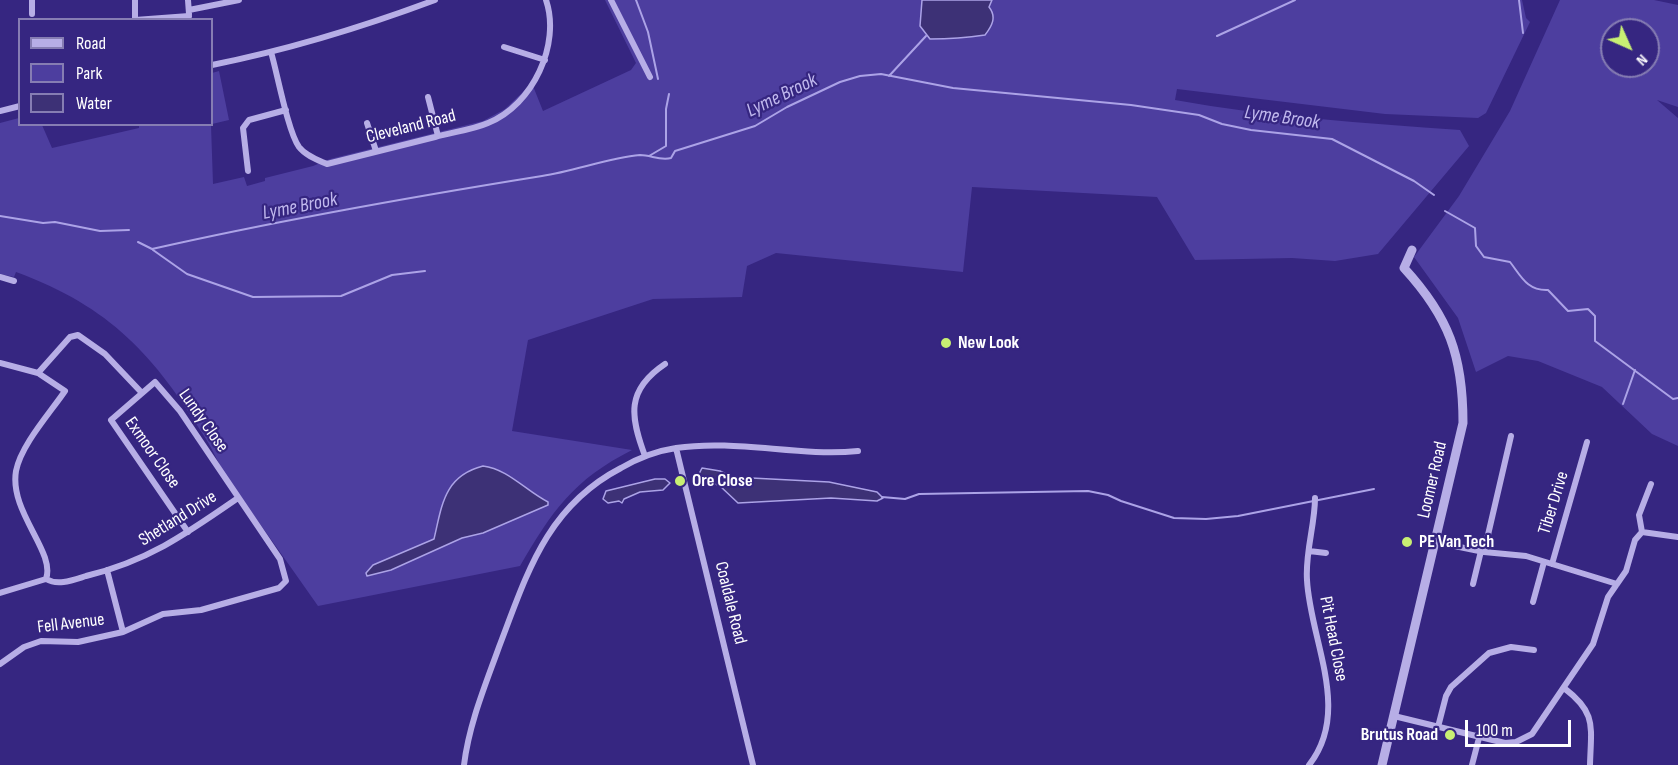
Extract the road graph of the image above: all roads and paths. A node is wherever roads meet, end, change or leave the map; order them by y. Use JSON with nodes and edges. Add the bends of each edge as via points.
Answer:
{"nodes":[{"id":1,"x":32,"y":0,"type":"edge"},
{"id":2,"x":135,"y":0,"type":"edge"},
{"id":3,"x":188,"y":0,"type":"edge"},
{"id":4,"x":239,"y":0,"type":"edge"},
{"id":5,"x":435,"y":0,"type":"edge"},
{"id":6,"x":546,"y":0,"type":"edge"},
{"id":7,"x":611,"y":0,"type":"edge"},
{"id":8,"x":32,"y":14,"type":"dead end"},
{"id":9,"x":189,"y":15,"type":"edge"},
{"id":10,"x":135,"y":18,"type":"edge"},
{"id":11,"x":157,"y":18,"type":"edge"},
{"id":12,"x":504,"y":47,"type":"dead end"},
{"id":13,"x":271,"y":52,"type":"junction"},
{"id":14,"x":545,"y":60,"type":"junction"},
{"id":15,"x":213,"y":65,"type":"edge"},
{"id":16,"x":650,"y":77,"type":"dead end"},
{"id":17,"x":428,"y":97,"type":"dead end"},
{"id":18,"x":18,"y":106,"type":"edge"},
{"id":19,"x":286,"y":110,"type":"junction"},
{"id":20,"x":0,"y":111,"type":"edge"},
{"id":21,"x":367,"y":123,"type":"dead end"},
{"id":22,"x":438,"y":136,"type":"junction"},
{"id":23,"x":376,"y":151,"type":"junction"},
{"id":24,"x":248,"y":171,"type":"dead end"},
{"id":25,"x":1412,"y":250,"type":"dead end"},
{"id":26,"x":0,"y":277,"type":"edge"},
{"id":27,"x":14,"y":281,"type":"dead end"},
{"id":28,"x":0,"y":363,"type":"edge"},
{"id":29,"x":665,"y":364,"type":"dead end"},
{"id":30,"x":38,"y":373,"type":"junction"},
{"id":31,"x":142,"y":393,"type":"junction"},
{"id":32,"x":1587,"y":442,"type":"dead end"},
{"id":33,"x":1518,"y":445,"type":"dead end"},
{"id":34,"x":676,"y":448,"type":"junction"},
{"id":35,"x":1585,"y":450,"type":"junction"},
{"id":36,"x":858,"y":451,"type":"dead end"},
{"id":37,"x":1592,"y":452,"type":"dead end"},
{"id":38,"x":645,"y":456,"type":"junction"},
{"id":39,"x":1655,"y":495,"type":"dead end"},
{"id":40,"x":238,"y":498,"type":"junction"},
{"id":41,"x":1315,"y":498,"type":"dead end"},
{"id":42,"x":188,"y":532,"type":"junction"},
{"id":43,"x":1642,"y":532,"type":"junction"},
{"id":44,"x":1678,"y":537,"type":"edge"},
{"id":45,"x":1435,"y":542,"type":"junction"},
{"id":46,"x":1309,"y":551,"type":"junction"},
{"id":47,"x":1482,"y":552,"type":"junction"},
{"id":48,"x":1326,"y":554,"type":"dead end"},
{"id":49,"x":1544,"y":562,"type":"junction"},
{"id":50,"x":1552,"y":564,"type":"junction"},
{"id":51,"x":107,"y":570,"type":"junction"},
{"id":52,"x":46,"y":579,"type":"junction"},
{"id":53,"x":1473,"y":584,"type":"dead end"},
{"id":54,"x":1617,"y":584,"type":"junction"},
{"id":55,"x":0,"y":593,"type":"edge"},
{"id":56,"x":1533,"y":602,"type":"dead end"},
{"id":57,"x":123,"y":632,"type":"junction"},
{"id":58,"x":1534,"y":650,"type":"dead end"},
{"id":59,"x":0,"y":664,"type":"edge"},
{"id":60,"x":1564,"y":688,"type":"junction"},
{"id":61,"x":1394,"y":716,"type":"junction"},
{"id":62,"x":1438,"y":727,"type":"junction"},
{"id":63,"x":1479,"y":738,"type":"junction"},
{"id":64,"x":464,"y":765,"type":"edge"},
{"id":65,"x":753,"y":765,"type":"edge"},
{"id":66,"x":1309,"y":765,"type":"edge"},
{"id":67,"x":1382,"y":765,"type":"edge"},
{"id":68,"x":1472,"y":765,"type":"edge"},
{"id":69,"x":1590,"y":765,"type":"edge"}],
"edges":[{"from":1,"to":8,"type":"street"},
{"from":2,"to":10,"type":"street"},
{"from":3,"to":9,"type":"street"},
{"from":4,"to":9,"type":"street"},
{"from":5,"to":13,"type":"street"},
{"from":6,"to":14,"type":"street","name":"Cleveland Road","via":[[551,15]]},
{"from":7,"to":16,"type":"street"},
{"from":9,"to":11,"type":"street"},
{"from":12,"to":14,"type":"street"},
{"from":13,"to":15,"type":"street"},
{"from":13,"to":19,"type":"street","name":"Cleveland Road"},
{"from":14,"to":22,"type":"street","name":"Cleveland Road","via":[[528,90],[490,123]]},
{"from":17,"to":22,"type":"street"},
{"from":18,"to":20,"type":"street"},
{"from":19,"to":23,"type":"street","name":"Cleveland Road","via":[[299,147],[314,159],[327,164]]},
{"from":19,"to":24,"type":"street","via":[[249,120],[243,128]]},
{"from":21,"to":23,"type":"street"},
{"from":22,"to":23,"type":"street","name":"Cleveland Road"},
{"from":25,"to":45,"type":"street","name":"Loomer Road","via":[[1404,268],[1443,317],[1463,392],[1463,423]]},
{"from":26,"to":27,"type":"street"},
{"from":28,"to":30,"type":"street"},
{"from":29,"to":38,"type":"street","via":[[640,386],[634,404],[634,423]]},
{"from":30,"to":31,"type":"street","via":[[70,337],[78,335],[105,354]]},
{"from":30,"to":52,"type":"street","via":[[65,392],[23,453],[14,488],[46,560]]},
{"from":31,"to":40,"type":"street","name":"Lundy Close","via":[[155,382],[167,395]]},
{"from":31,"to":42,"type":"street","name":"Exmoor Close","via":[[111,420]]},
{"from":32,"to":35,"type":"street","name":"Tiber Drive"},
{"from":33,"to":47,"type":"street","via":[[1510,440]]},
{"from":34,"to":36,"type":"street","via":[[711,446],[829,454]]},
{"from":34,"to":38,"type":"street"},
{"from":34,"to":65,"type":"street","name":"Coaldale Road"},
{"from":35,"to":37,"type":"street"},
{"from":35,"to":50,"type":"street","name":"Tiber Drive"},
{"from":38,"to":64,"type":"street","via":[[584,491],[548,532],[524,583],[472,720]]},
{"from":39,"to":43,"type":"street","via":[[1649,487],[1639,515]]},
{"from":40,"to":42,"type":"street","name":"Shetland Drive"},
{"from":40,"to":57,"type":"street","name":"Shetland Drive","via":[[280,559],[285,584],[201,610],[163,614]]},
{"from":41,"to":46,"type":"street","name":"Pit Head Close"},
{"from":42,"to":51,"type":"street","name":"Shetland Drive","via":[[156,553]]},
{"from":43,"to":44,"type":"street"},
{"from":43,"to":54,"type":"street"},
{"from":45,"to":47,"type":"street"},
{"from":45,"to":61,"type":"street","name":"Loomer Road"},
{"from":46,"to":48,"type":"street"},
{"from":46,"to":66,"type":"street","name":"Pit Head Close","via":[[1309,610],[1329,704],[1323,741]]},
{"from":47,"to":49,"type":"street","via":[[1510,553]]},
{"from":47,"to":53,"type":"street"},
{"from":49,"to":50,"type":"street"},
{"from":49,"to":56,"type":"street"},
{"from":50,"to":54,"type":"street"},
{"from":51,"to":52,"type":"street","name":"Shetland Drive","via":[[62,583]]},
{"from":51,"to":57,"type":"street","name":"Fell Avenue"},
{"from":52,"to":55,"type":"street","name":"Shetland Drive"},
{"from":54,"to":60,"type":"street","via":[[1603,610],[1593,644]]},
{"from":57,"to":59,"type":"street","name":"Fell Avenue","via":[[78,642],[41,641],[24,647]]},
{"from":58,"to":62,"type":"street","via":[[1511,647],[1489,653],[1451,687]]},
{"from":60,"to":63,"type":"street","via":[[1525,739],[1505,743]]},
{"from":60,"to":69,"type":"street","via":[[1588,712]]},
{"from":61,"to":62,"type":"street"},
{"from":61,"to":67,"type":"street","name":"Loomer Road"},
{"from":62,"to":63,"type":"street"},
{"from":63,"to":68,"type":"street"}]}
